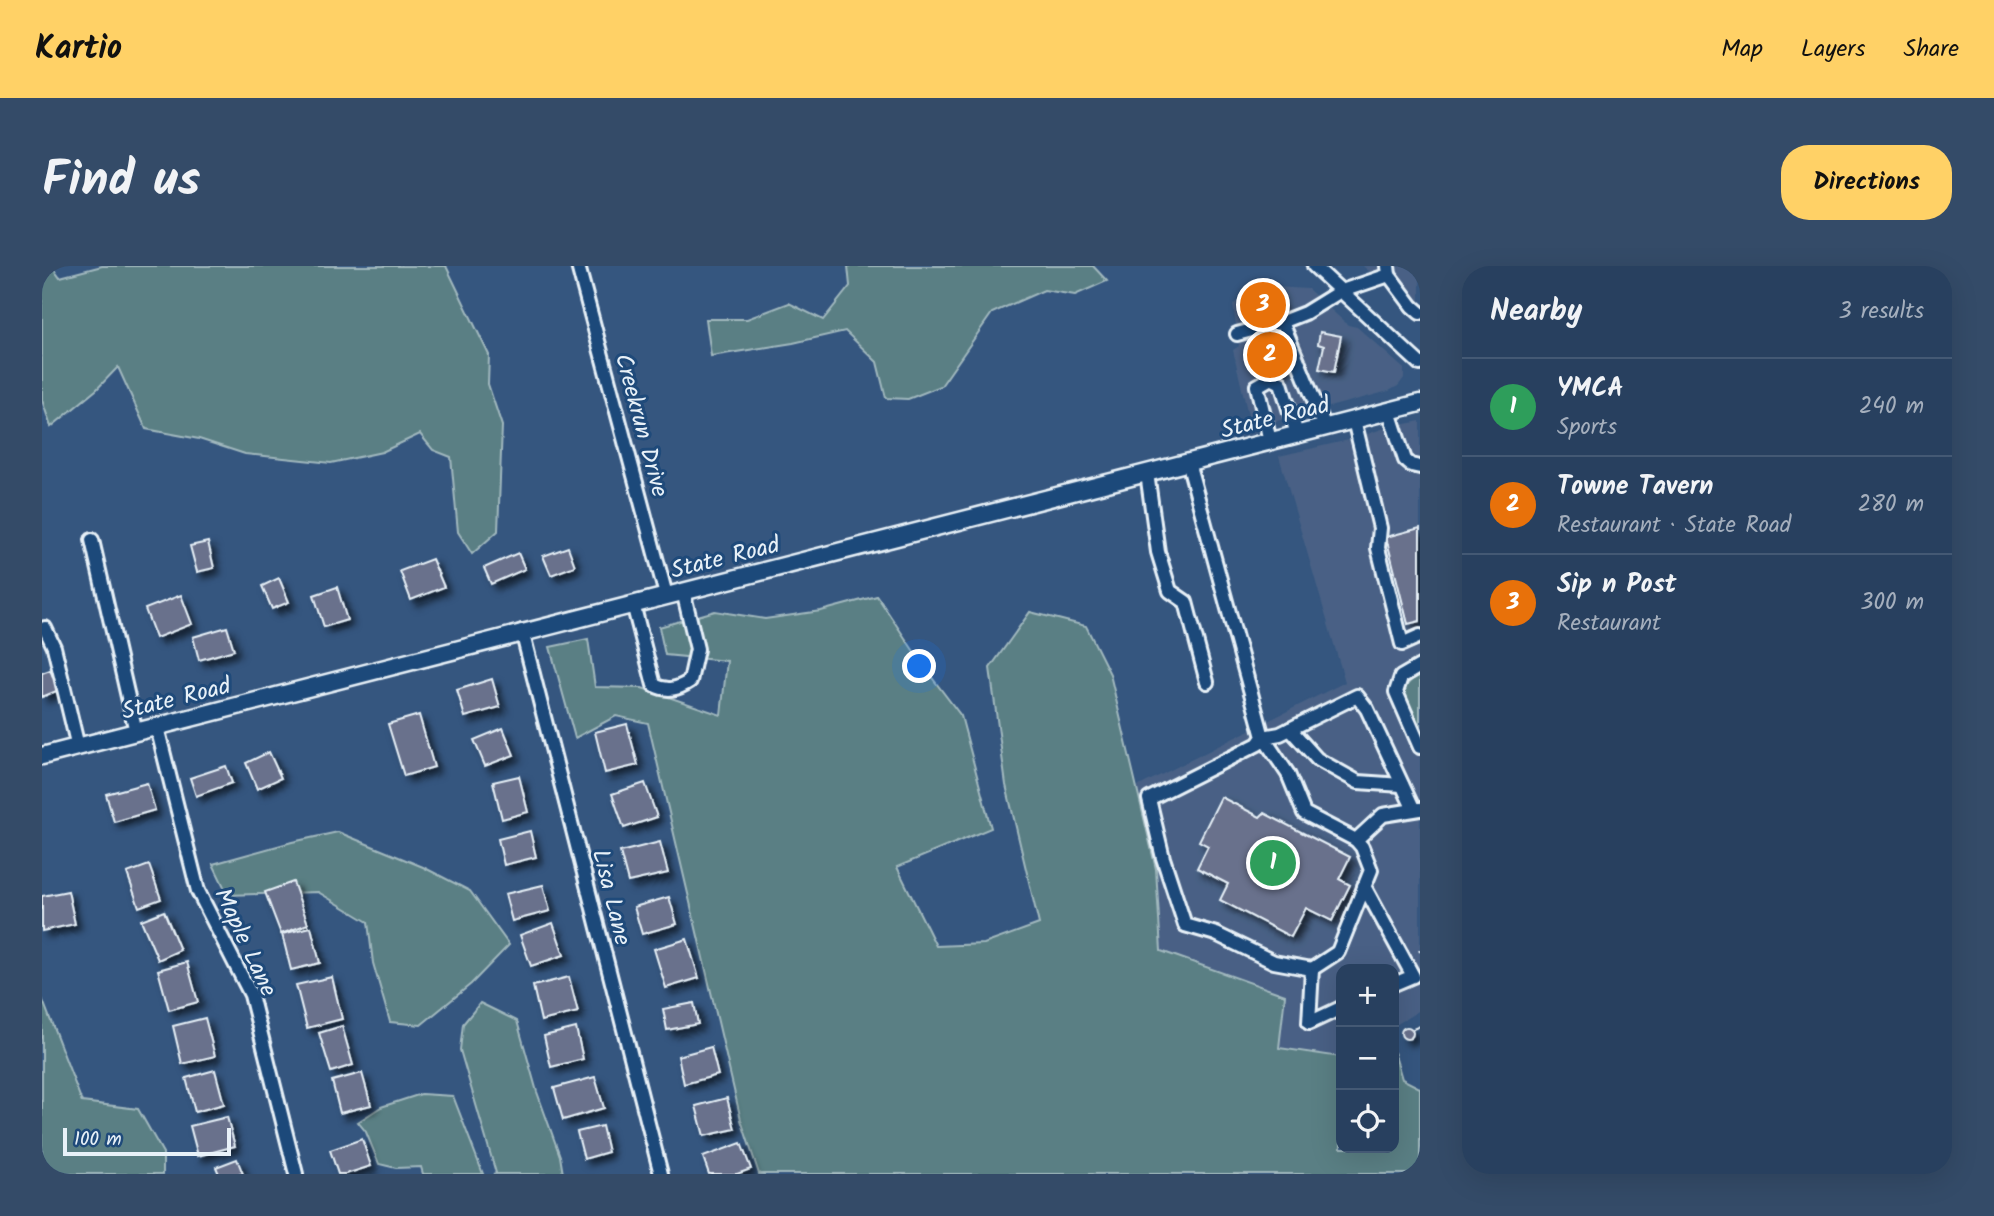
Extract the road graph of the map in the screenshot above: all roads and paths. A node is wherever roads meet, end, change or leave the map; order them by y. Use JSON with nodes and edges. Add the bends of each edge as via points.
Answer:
{"nodes":[{"id":1,"x":578,"y":266,"type":"edge"},
{"id":2,"x":1317,"y":267,"type":"edge"},
{"id":3,"x":1388,"y":271,"type":"edge"},
{"id":4,"x":1339,"y":292,"type":"junction"},
{"id":5,"x":1420,"y":313,"type":"edge"},
{"id":6,"x":1282,"y":322,"type":"junction"},
{"id":7,"x":1237,"y":334,"type":"dead end"},
{"id":8,"x":1420,"y":364,"type":"edge"},
{"id":9,"x":1420,"y":403,"type":"edge"},
{"id":10,"x":1390,"y":411,"type":"junction"},
{"id":11,"x":1354,"y":420,"type":"junction"},
{"id":12,"x":1325,"y":427,"type":"junction"},
{"id":13,"x":1297,"y":434,"type":"junction"},
{"id":14,"x":1270,"y":441,"type":"junction"},
{"id":15,"x":1188,"y":462,"type":"junction"},
{"id":16,"x":1420,"y":467,"type":"edge"},
{"id":17,"x":1147,"y":472,"type":"junction"},
{"id":18,"x":92,"y":540,"type":"dead end"},
{"id":19,"x":683,"y":591,"type":"junction"},
{"id":20,"x":666,"y":595,"type":"junction"},
{"id":21,"x":633,"y":604,"type":"junction"},
{"id":22,"x":45,"y":628,"type":"dead end"},
{"id":23,"x":522,"y":631,"type":"junction"},
{"id":24,"x":1420,"y":636,"type":"edge"},
{"id":25,"x":1420,"y":666,"type":"edge"},
{"id":26,"x":1207,"y":682,"type":"dead end"},
{"id":27,"x":158,"y":727,"type":"junction"},
{"id":28,"x":1290,"y":729,"type":"junction"},
{"id":29,"x":136,"y":732,"type":"junction"},
{"id":30,"x":1263,"y":737,"type":"junction"},
{"id":31,"x":78,"y":747,"type":"junction"},
{"id":32,"x":1420,"y":747,"type":"edge"},
{"id":33,"x":42,"y":756,"type":"edge"},
{"id":34,"x":1402,"y":785,"type":"junction"},
{"id":35,"x":1417,"y":809,"type":"edge"},
{"id":36,"x":1356,"y":840,"type":"junction"},
{"id":37,"x":1364,"y":886,"type":"junction"},
{"id":38,"x":1312,"y":969,"type":"junction"},
{"id":39,"x":1399,"y":982,"type":"edge"},
{"id":40,"x":1336,"y":1010,"type":"edge"},
{"id":41,"x":1420,"y":1026,"type":"edge"},
{"id":42,"x":1413,"y":1029,"type":"dead end"},
{"id":43,"x":296,"y":1174,"type":"edge"},
{"id":44,"x":661,"y":1174,"type":"edge"}],
"edges":[{"from":1,"to":20,"type":"street","name":"Creekrun Drive"},
{"from":2,"to":4,"type":"street"},
{"from":3,"to":4,"type":"street"},
{"from":3,"to":5,"type":"street"},
{"from":4,"to":6,"type":"street"},
{"from":4,"to":8,"type":"street"},
{"from":6,"to":7,"type":"street"},
{"from":6,"to":12,"type":"street"},
{"from":9,"to":10,"type":"main road","name":"State Road"},
{"from":10,"to":11,"type":"main road","name":"State Road"},
{"from":10,"to":16,"type":"street","via":[[1405,460]]},
{"from":11,"to":12,"type":"main road","name":"State Road"},
{"from":11,"to":24,"type":"street","via":[[1402,644]]},
{"from":12,"to":13,"type":"main road","name":"State Road"},
{"from":13,"to":14,"type":"main road","name":"State Road"},
{"from":13,"to":14,"type":"street","via":[[1281,383],[1271,379],[1257,386]]},
{"from":14,"to":15,"type":"main road","name":"State Road"},
{"from":15,"to":17,"type":"main road","name":"State Road"},
{"from":15,"to":30,"type":"street"},
{"from":17,"to":19,"type":"main road","name":"State Road"},
{"from":17,"to":26,"type":"street","via":[[1158,552],[1170,591],[1185,602]]},
{"from":18,"to":29,"type":"street"},
{"from":19,"to":20,"type":"main road","name":"State Road"},
{"from":19,"to":21,"type":"street","via":[[697,649],[690,681],[680,687],[667,690],[654,685]]},
{"from":20,"to":21,"type":"main road","name":"State Road"},
{"from":21,"to":23,"type":"main road","name":"State Road"},
{"from":22,"to":31,"type":"street","via":[[54,647]]},
{"from":23,"to":27,"type":"main road","name":"State Road"},
{"from":23,"to":44,"type":"street","name":"Lisa Lane"},
{"from":25,"to":32,"type":"street","via":[[1401,677],[1396,692]]},
{"from":27,"to":29,"type":"main road","name":"State Road"},
{"from":27,"to":43,"type":"street","name":"Maple Lane","via":[[198,891],[251,995]]},
{"from":28,"to":30,"type":"street"},
{"from":28,"to":34,"type":"street","via":[[1317,759],[1358,782]]},
{"from":28,"to":34,"type":"street","via":[[1357,696]]},
{"from":29,"to":31,"type":"main road","name":"State Road"},
{"from":30,"to":36,"type":"street","via":[[1288,775],[1304,813]]},
{"from":30,"to":38,"type":"street","via":[[1258,744],[1149,799],[1185,925],[1216,934],[1274,962]]},
{"from":31,"to":33,"type":"main road","name":"State Road"},
{"from":34,"to":35,"type":"street"},
{"from":35,"to":36,"type":"street","via":[[1383,815]]},
{"from":36,"to":37,"type":"street","via":[[1371,870]]},
{"from":37,"to":38,"type":"street","via":[[1338,951]]},
{"from":37,"to":39,"type":"street","via":[[1413,976]]},
{"from":38,"to":40,"type":"street","via":[[1309,1023]]},
{"from":41,"to":42,"type":"path"}]}
